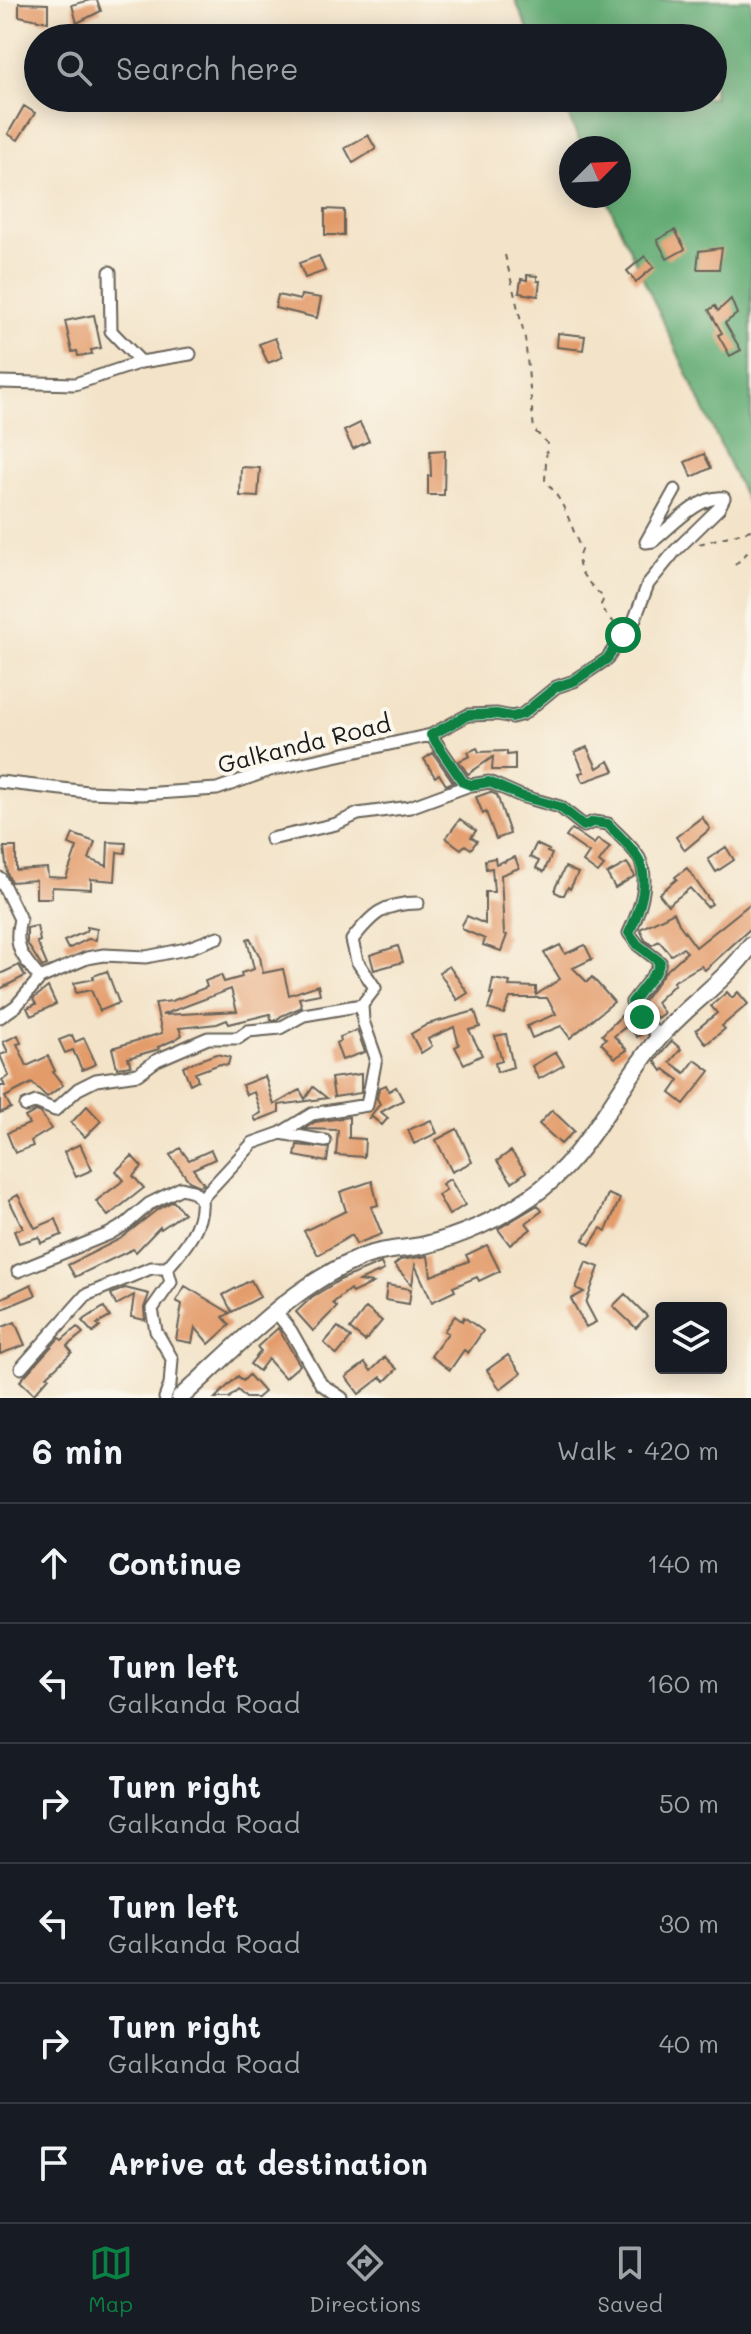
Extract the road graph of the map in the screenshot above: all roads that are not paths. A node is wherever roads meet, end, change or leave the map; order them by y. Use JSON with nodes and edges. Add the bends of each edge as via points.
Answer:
{"nodes":[{"id":1,"x":110,"y":272,"type":"dead end"},
{"id":2,"x":190,"y":354,"type":"dead end"},
{"id":3,"x":141,"y":362,"type":"junction"},
{"id":4,"x":0,"y":382,"type":"edge"},
{"id":5,"x":675,"y":490,"type":"dead end"},
{"id":6,"x":431,"y":735,"type":"junction"},
{"id":7,"x":0,"y":782,"type":"edge"},
{"id":8,"x":471,"y":785,"type":"junction"},
{"id":9,"x":271,"y":839,"type":"dead end"},
{"id":10,"x":0,"y":878,"type":"edge"},
{"id":11,"x":418,"y":903,"type":"dead end"},
{"id":12,"x":218,"y":937,"type":"dead end"},
{"id":13,"x":751,"y":945,"type":"edge"},
{"id":14,"x":40,"y":978,"type":"junction"},
{"id":15,"x":362,"y":1005,"type":"junction"},
{"id":16,"x":0,"y":1017,"type":"edge"},
{"id":17,"x":659,"y":1038,"type":"junction"},
{"id":18,"x":26,"y":1106,"type":"dead end"},
{"id":19,"x":281,"y":1133,"type":"junction"},
{"id":20,"x":325,"y":1141,"type":"dead end"},
{"id":21,"x":201,"y":1199,"type":"junction"},
{"id":22,"x":167,"y":1268,"type":"junction"},
{"id":23,"x":18,"y":1271,"type":"dead end"},
{"id":24,"x":275,"y":1311,"type":"junction"},
{"id":25,"x":21,"y":1368,"type":"dead end"},
{"id":26,"x":165,"y":1398,"type":"edge"},
{"id":27,"x":180,"y":1398,"type":"edge"},
{"id":28,"x":342,"y":1398,"type":"edge"}],
"edges":[{"from":1,"to":3,"type":"street","via":[[111,331]]},
{"from":2,"to":3,"type":"street"},
{"from":3,"to":4,"type":"street","via":[[75,384]]},
{"from":5,"to":6,"type":"street","name":"Galkanda Road","via":[[646,542],[697,506],[724,498],[648,584],[631,629],[607,659],[556,687],[523,714],[468,715]]},
{"from":6,"to":7,"type":"street","name":"Galkanda Road","via":[[270,770],[217,789],[142,794]]},
{"from":6,"to":8,"type":"street","via":[[454,773]]},
{"from":8,"to":9,"type":"street","via":[[410,807],[358,814]]},
{"from":8,"to":17,"type":"street","via":[[489,782],[560,807],[584,826],[608,824],[639,858],[645,881],[629,933],[660,962],[632,1002]]},
{"from":10,"to":14,"type":"street","via":[[20,919],[20,956]]},
{"from":11,"to":15,"type":"street","via":[[385,908],[352,940],[357,961],[375,988]]},
{"from":12,"to":14,"type":"street","via":[[146,957],[87,958]]},
{"from":13,"to":17,"type":"main road","via":[[734,968]]},
{"from":14,"to":16,"type":"street"},
{"from":15,"to":18,"type":"street","via":[[304,1015],[280,1028],[248,1031],[238,1038],[208,1038],[138,1074],[96,1080],[55,1110],[36,1102]]},
{"from":15,"to":19,"type":"street","via":[[376,1058],[367,1105],[312,1114]]},
{"from":17,"to":24,"type":"main road","via":[[570,1160],[531,1197],[445,1239],[364,1256],[304,1287]]},
{"from":19,"to":20,"type":"street"},
{"from":19,"to":21,"type":"street","via":[[253,1143]]},
{"from":21,"to":22,"type":"street","via":[[203,1214]]},
{"from":21,"to":23,"type":"street","via":[[181,1188],[109,1234]]},
{"from":22,"to":25,"type":"street","via":[[151,1268],[86,1295]]},
{"from":22,"to":26,"type":"street","via":[[171,1282],[152,1309],[156,1331],[172,1359]]},
{"from":24,"to":27,"type":"main road"},
{"from":24,"to":28,"type":"street","via":[[321,1384]]}]}
